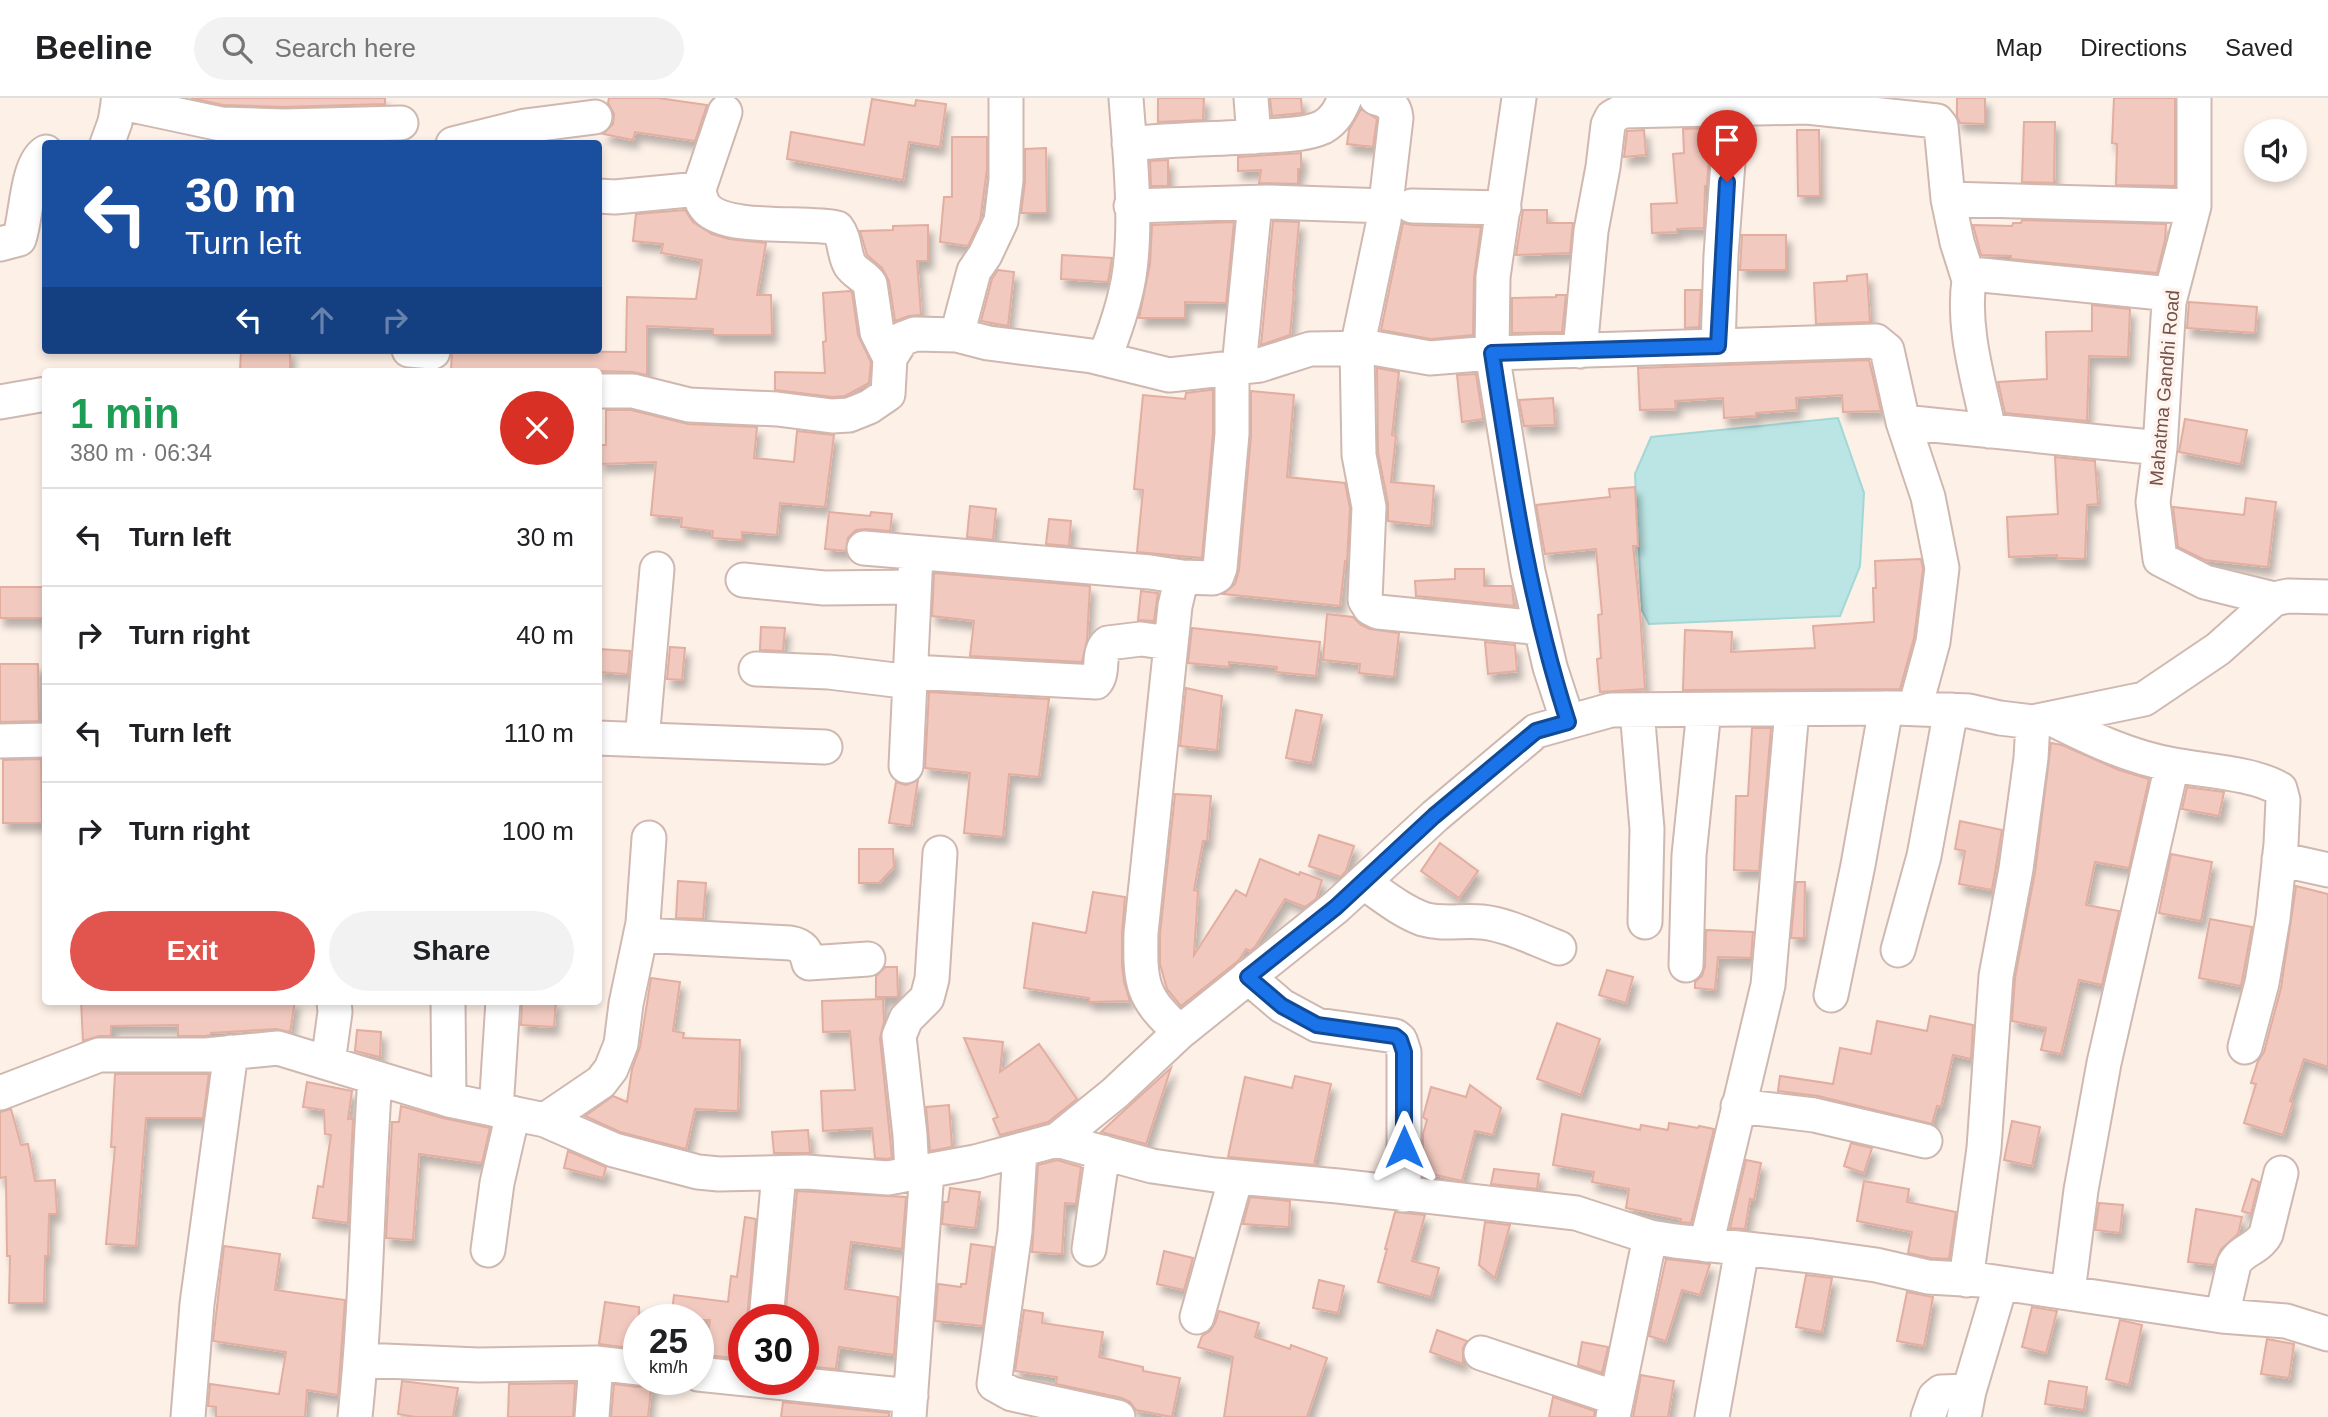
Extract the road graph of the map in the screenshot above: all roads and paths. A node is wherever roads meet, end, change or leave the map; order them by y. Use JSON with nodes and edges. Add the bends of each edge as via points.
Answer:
{"nodes":[{"id":1,"x":1006,"y":98,"type":"edge"},
{"id":2,"x":1126,"y":98,"type":"edge"},
{"id":3,"x":1251,"y":98,"type":"edge"},
{"id":4,"x":1345,"y":98,"type":"edge"},
{"id":5,"x":1376,"y":98,"type":"edge"},
{"id":6,"x":1518,"y":98,"type":"edge"},
{"id":7,"x":2194,"y":98,"type":"edge"},
{"id":8,"x":119,"y":100,"type":"edge"},
{"id":9,"x":1807,"y":103,"type":"edge"},
{"id":10,"x":1732,"y":109,"type":"junction"},
{"id":11,"x":725,"y":112,"type":"dead end"},
{"id":12,"x":594,"y":119,"type":"edge"},
{"id":13,"x":401,"y":122,"type":"edge"},
{"id":14,"x":1254,"y":137,"type":"junction"},
{"id":15,"x":108,"y":140,"type":"edge"},
{"id":16,"x":470,"y":140,"type":"edge"},
{"id":17,"x":1129,"y":144,"type":"junction"},
{"id":18,"x":42,"y":154,"type":"edge"},
{"id":19,"x":699,"y":189,"type":"junction"},
{"id":20,"x":602,"y":196,"type":"edge"},
{"id":21,"x":1948,"y":199,"type":"junction"},
{"id":22,"x":1255,"y":203,"type":"junction"},
{"id":23,"x":1131,"y":206,"type":"junction"},
{"id":24,"x":1399,"y":206,"type":"junction"},
{"id":25,"x":2194,"y":206,"type":"junction"},
{"id":26,"x":1504,"y":208,"type":"junction"},
{"id":27,"x":0,"y":244,"type":"edge"},
{"id":28,"x":1969,"y":280,"type":"junction"},
{"id":29,"x":2171,"y":294,"type":"junction"},
{"id":30,"x":957,"y":335,"type":"junction"},
{"id":31,"x":1718,"y":346,"type":"junction"},
{"id":32,"x":1357,"y":348,"type":"junction"},
{"id":33,"x":1580,"y":351,"type":"junction"},
{"id":34,"x":1492,"y":353,"type":"junction"},
{"id":35,"x":890,"y":358,"type":"junction"},
{"id":36,"x":1104,"y":359,"type":"junction"},
{"id":37,"x":1236,"y":367,"type":"junction"},
{"id":38,"x":602,"y":391,"type":"edge"},
{"id":39,"x":42,"y":395,"type":"edge"},
{"id":40,"x":0,"y":402,"type":"edge"},
{"id":41,"x":1903,"y":422,"type":"junction"},
{"id":42,"x":1989,"y":431,"type":"junction"},
{"id":43,"x":2160,"y":448,"type":"junction"},
{"id":44,"x":864,"y":548,"type":"dead end"},
{"id":45,"x":916,"y":554,"type":"junction"},
{"id":46,"x":657,"y":569,"type":"dead end"},
{"id":47,"x":1182,"y":577,"type":"junction"},
{"id":48,"x":743,"y":580,"type":"dead end"},
{"id":49,"x":914,"y":587,"type":"junction"},
{"id":50,"x":2328,"y":597,"type":"edge"},
{"id":51,"x":2274,"y":599,"type":"junction"},
{"id":52,"x":1541,"y":628,"type":"junction"},
{"id":53,"x":1170,"y":643,"type":"junction"},
{"id":54,"x":756,"y":669,"type":"dead end"},
{"id":55,"x":911,"y":677,"type":"junction"},
{"id":56,"x":1900,"y":708,"type":"junction"},
{"id":57,"x":1637,"y":710,"type":"junction"},
{"id":58,"x":1704,"y":710,"type":"junction"},
{"id":59,"x":1792,"y":710,"type":"junction"},
{"id":60,"x":1951,"y":710,"type":"junction"},
{"id":61,"x":2043,"y":721,"type":"junction"},
{"id":62,"x":1568,"y":722,"type":"junction"},
{"id":63,"x":602,"y":738,"type":"edge"},
{"id":64,"x":42,"y":740,"type":"edge"},
{"id":65,"x":642,"y":740,"type":"junction"},
{"id":66,"x":0,"y":741,"type":"edge"},
{"id":67,"x":825,"y":747,"type":"dead end"},
{"id":68,"x":2172,"y":765,"type":"junction"},
{"id":69,"x":906,"y":766,"type":"dead end"},
{"id":70,"x":649,"y":838,"type":"dead end"},
{"id":71,"x":940,"y":853,"type":"dead end"},
{"id":72,"x":2279,"y":859,"type":"junction"},
{"id":73,"x":2328,"y":870,"type":"edge"},
{"id":74,"x":1363,"y":882,"type":"junction"},
{"id":75,"x":1645,"y":922,"type":"dead end"},
{"id":76,"x":641,"y":935,"type":"junction"},
{"id":77,"x":1559,"y":948,"type":"dead end"},
{"id":78,"x":1898,"y":950,"type":"dead end"},
{"id":79,"x":867,"y":959,"type":"dead end"},
{"id":80,"x":1686,"y":965,"type":"dead end"},
{"id":81,"x":1248,"y":977,"type":"junction"},
{"id":82,"x":1831,"y":995,"type":"dead end"},
{"id":83,"x":334,"y":1005,"type":"edge"},
{"id":84,"x":448,"y":1005,"type":"edge"},
{"id":85,"x":503,"y":1005,"type":"edge"},
{"id":86,"x":1180,"y":1032,"type":"junction"},
{"id":87,"x":2245,"y":1047,"type":"dead end"},
{"id":88,"x":231,"y":1052,"type":"junction"},
{"id":89,"x":328,"y":1063,"type":"junction"},
{"id":90,"x":375,"y":1077,"type":"junction"},
{"id":91,"x":0,"y":1093,"type":"edge"},
{"id":92,"x":449,"y":1100,"type":"junction"},
{"id":93,"x":1738,"y":1106,"type":"junction"},
{"id":94,"x":505,"y":1111,"type":"junction"},
{"id":95,"x":545,"y":1120,"type":"junction"},
{"id":96,"x":1056,"y":1140,"type":"junction"},
{"id":97,"x":1925,"y":1140,"type":"dead end"},
{"id":98,"x":1020,"y":1150,"type":"junction"},
{"id":99,"x":1103,"y":1152,"type":"junction"},
{"id":100,"x":920,"y":1172,"type":"junction"},
{"id":101,"x":779,"y":1173,"type":"junction"},
{"id":102,"x":2281,"y":1173,"type":"dead end"},
{"id":103,"x":1236,"y":1177,"type":"junction"},
{"id":104,"x":1404,"y":1195,"type":"junction"},
{"id":105,"x":1650,"y":1237,"type":"junction"},
{"id":106,"x":1706,"y":1245,"type":"junction"},
{"id":107,"x":1088,"y":1249,"type":"dead end"},
{"id":108,"x":1742,"y":1249,"type":"junction"},
{"id":109,"x":488,"y":1250,"type":"dead end"},
{"id":110,"x":1966,"y":1280,"type":"junction"},
{"id":111,"x":2001,"y":1283,"type":"junction"},
{"id":112,"x":2067,"y":1292,"type":"junction"},
{"id":113,"x":767,"y":1304,"type":"edge"},
{"id":114,"x":2222,"y":1316,"type":"junction"},
{"id":115,"x":1197,"y":1317,"type":"dead end"},
{"id":116,"x":2328,"y":1334,"type":"edge"},
{"id":117,"x":1481,"y":1353,"type":"dead end"},
{"id":118,"x":361,"y":1360,"type":"junction"},
{"id":119,"x":596,"y":1363,"type":"junction"},
{"id":120,"x":623,"y":1366,"type":"edge"},
{"id":121,"x":714,"y":1376,"type":"edge"},
{"id":122,"x":1966,"y":1404,"type":"edge"},
{"id":123,"x":910,"y":1406,"type":"edge"},
{"id":124,"x":1614,"y":1407,"type":"edge"},
{"id":125,"x":188,"y":1417,"type":"edge"},
{"id":126,"x":355,"y":1417,"type":"edge"},
{"id":127,"x":592,"y":1417,"type":"edge"},
{"id":128,"x":1118,"y":1417,"type":"edge"},
{"id":129,"x":1712,"y":1417,"type":"edge"},
{"id":130,"x":1928,"y":1417,"type":"edge"}],
"edges":[{"from":1,"to":30,"type":"street","via":[[1001,221],[974,271]]},
{"from":2,"to":17,"type":"street"},
{"from":3,"to":14,"type":"street"},
{"from":4,"to":14,"type":"street","via":[[1337,116],[1323,127]]},
{"from":5,"to":24,"type":"street","via":[[1396,110]]},
{"from":6,"to":26,"type":"street"},
{"from":7,"to":25,"type":"street","name":"Mahatma Gandhi Road"},
{"from":8,"to":13,"type":"street","via":[[221,124]]},
{"from":8,"to":15,"type":"street"},
{"from":9,"to":10,"type":"street"},
{"from":9,"to":21,"type":"street","via":[[1937,121]]},
{"from":10,"to":31,"type":"street"},
{"from":10,"to":33,"type":"street","via":[[1623,111],[1612,117],[1591,231]]},
{"from":11,"to":19,"type":"street"},
{"from":12,"to":16,"type":"street","via":[[525,127]]},
{"from":14,"to":17,"type":"street"},
{"from":17,"to":23,"type":"street"},
{"from":18,"to":27,"type":"street","via":[[32,175],[19,239]]},
{"from":19,"to":20,"type":"street"},
{"from":19,"to":35,"type":"street","via":[[706,208],[728,219],[837,228],[852,268],[870,284],[877,332]]},
{"from":21,"to":25,"type":"street"},
{"from":21,"to":28,"type":"street"},
{"from":22,"to":23,"type":"street"},
{"from":22,"to":24,"type":"street"},
{"from":22,"to":37,"type":"street"},
{"from":23,"to":36,"type":"street","via":[[1128,280]]},
{"from":24,"to":26,"type":"street"},
{"from":24,"to":32,"type":"street"},
{"from":25,"to":29,"type":"street","name":"Mahatma Gandhi Road"},
{"from":26,"to":34,"type":"street","via":[[1493,277]]},
{"from":28,"to":29,"type":"street","via":[[1982,275]]},
{"from":28,"to":42,"type":"street","via":[[1971,350]]},
{"from":29,"to":43,"type":"street","name":"Mahatma Gandhi Road"},
{"from":30,"to":35,"type":"street","via":[[915,334],[902,339]]},
{"from":30,"to":36,"type":"street"},
{"from":31,"to":33,"type":"street"},
{"from":31,"to":41,"type":"street","via":[[1876,341],[1886,350]]},
{"from":32,"to":34,"type":"street","via":[[1430,358]]},
{"from":32,"to":37,"type":"street","via":[[1310,349],[1260,365]]},
{"from":32,"to":52,"type":"street","via":[[1359,455],[1369,506],[1365,600],[1370,608]]},
{"from":33,"to":34,"type":"street"},
{"from":34,"to":52,"type":"street","via":[[1525,559]]},
{"from":35,"to":38,"type":"street","via":[[888,394],[849,415],[689,405],[633,391]]},
{"from":36,"to":37,"type":"street","via":[[1169,374]]},
{"from":37,"to":47,"type":"street","via":[[1220,568],[1213,578]]},
{"from":39,"to":40,"type":"street"},
{"from":41,"to":42,"type":"street"},
{"from":41,"to":56,"type":"street","via":[[1928,497],[1942,568],[1934,642]]},
{"from":42,"to":43,"type":"street"},
{"from":43,"to":51,"type":"street","name":"Mahatma Gandhi Road","via":[[2153,502],[2160,559],[2205,582]]},
{"from":44,"to":45,"type":"street"},
{"from":45,"to":47,"type":"street"},
{"from":45,"to":49,"type":"street"},
{"from":46,"to":65,"type":"street"},
{"from":47,"to":53,"type":"street"},
{"from":48,"to":49,"type":"street","via":[[824,588]]},
{"from":49,"to":55,"type":"street"},
{"from":50,"to":51,"type":"street"},
{"from":51,"to":61,"type":"street","via":[[2218,649],[2144,699]]},
{"from":52,"to":62,"type":"street"},
{"from":53,"to":55,"type":"street","via":[[1141,639],[1108,643],[1101,653],[1096,682]]},
{"from":53,"to":86,"type":"street","via":[[1140,966],[1145,990],[1157,1012]]},
{"from":54,"to":55,"type":"street"},
{"from":55,"to":69,"type":"street"},
{"from":56,"to":59,"type":"street"},
{"from":56,"to":60,"type":"street"},
{"from":56,"to":82,"type":"street","via":[[1858,865]]},
{"from":57,"to":58,"type":"street"},
{"from":57,"to":62,"type":"street","via":[[1611,710]]},
{"from":57,"to":75,"type":"street","via":[[1647,829]]},
{"from":58,"to":59,"type":"street"},
{"from":58,"to":80,"type":"street","via":[[1689,855]]},
{"from":59,"to":93,"type":"street","via":[[1769,985]]},
{"from":60,"to":61,"type":"street"},
{"from":60,"to":78,"type":"street","via":[[1924,856]]},
{"from":61,"to":68,"type":"street","via":[[2108,747]]},
{"from":61,"to":110,"type":"street","via":[[1996,975],[1984,1148]]},
{"from":62,"to":74,"type":"street","via":[[1536,731]]},
{"from":63,"to":65,"type":"street"},
{"from":64,"to":66,"type":"street"},
{"from":65,"to":67,"type":"street"},
{"from":68,"to":72,"type":"street","via":[[2230,774],[2280,789]]},
{"from":68,"to":112,"type":"street","via":[[2104,1063]]},
{"from":70,"to":76,"type":"street"},
{"from":71,"to":100,"type":"street","via":[[932,979],[926,998],[906,1019],[899,1036]]},
{"from":72,"to":73,"type":"street"},
{"from":72,"to":87,"type":"street","via":[[2262,984]]},
{"from":74,"to":77,"type":"street","via":[[1424,919],[1492,923]]},
{"from":74,"to":81,"type":"street"},
{"from":76,"to":79,"type":"street","via":[[799,944],[809,963]]},
{"from":76,"to":95,"type":"street","via":[[621,1044],[611,1069],[601,1082]]},
{"from":81,"to":86,"type":"street"},
{"from":81,"to":104,"type":"street","via":[[1282,1006],[1317,1025],[1400,1040],[1404,1052]]},
{"from":83,"to":89,"type":"street"},
{"from":84,"to":92,"type":"street"},
{"from":85,"to":94,"type":"street"},
{"from":86,"to":96,"type":"street"},
{"from":88,"to":89,"type":"street","via":[[278,1048]]},
{"from":88,"to":91,"type":"street","via":[[99,1055]]},
{"from":88,"to":125,"type":"street","via":[[197,1304]]},
{"from":89,"to":90,"type":"street"},
{"from":90,"to":92,"type":"street"},
{"from":90,"to":118,"type":"street"},
{"from":92,"to":94,"type":"street"},
{"from":93,"to":97,"type":"street","via":[[1814,1115]]},
{"from":93,"to":106,"type":"street"},
{"from":94,"to":95,"type":"street"},
{"from":94,"to":109,"type":"street"},
{"from":95,"to":101,"type":"street","via":[[614,1150],[698,1172]]},
{"from":96,"to":98,"type":"street"},
{"from":96,"to":99,"type":"street"},
{"from":98,"to":100,"type":"street"},
{"from":98,"to":128,"type":"street","via":[[1016,1231],[994,1384],[1012,1394]]},
{"from":99,"to":103,"type":"street","via":[[1152,1166]]},
{"from":99,"to":107,"type":"street"},
{"from":100,"to":101,"type":"street","via":[[888,1178]]},
{"from":100,"to":123,"type":"street"},
{"from":101,"to":113,"type":"street"},
{"from":102,"to":114,"type":"street","via":[[2266,1234],[2262,1242],[2237,1258]]},
{"from":103,"to":104,"type":"street"},
{"from":103,"to":115,"type":"street"},
{"from":104,"to":105,"type":"street","via":[[1576,1213]]},
{"from":105,"to":106,"type":"street"},
{"from":105,"to":124,"type":"street"},
{"from":106,"to":108,"type":"street"},
{"from":108,"to":110,"type":"street"},
{"from":108,"to":129,"type":"street"},
{"from":110,"to":111,"type":"street"},
{"from":111,"to":112,"type":"street"},
{"from":111,"to":122,"type":"street"},
{"from":112,"to":114,"type":"street"},
{"from":114,"to":116,"type":"street","via":[[2286,1321]]},
{"from":117,"to":124,"type":"street"},
{"from":118,"to":119,"type":"street","via":[[478,1365]]},
{"from":118,"to":126,"type":"street"},
{"from":119,"to":120,"type":"street"},
{"from":119,"to":127,"type":"street"},
{"from":121,"to":123,"type":"street"},
{"from":122,"to":130,"type":"street","via":[[1941,1392]]}]}
